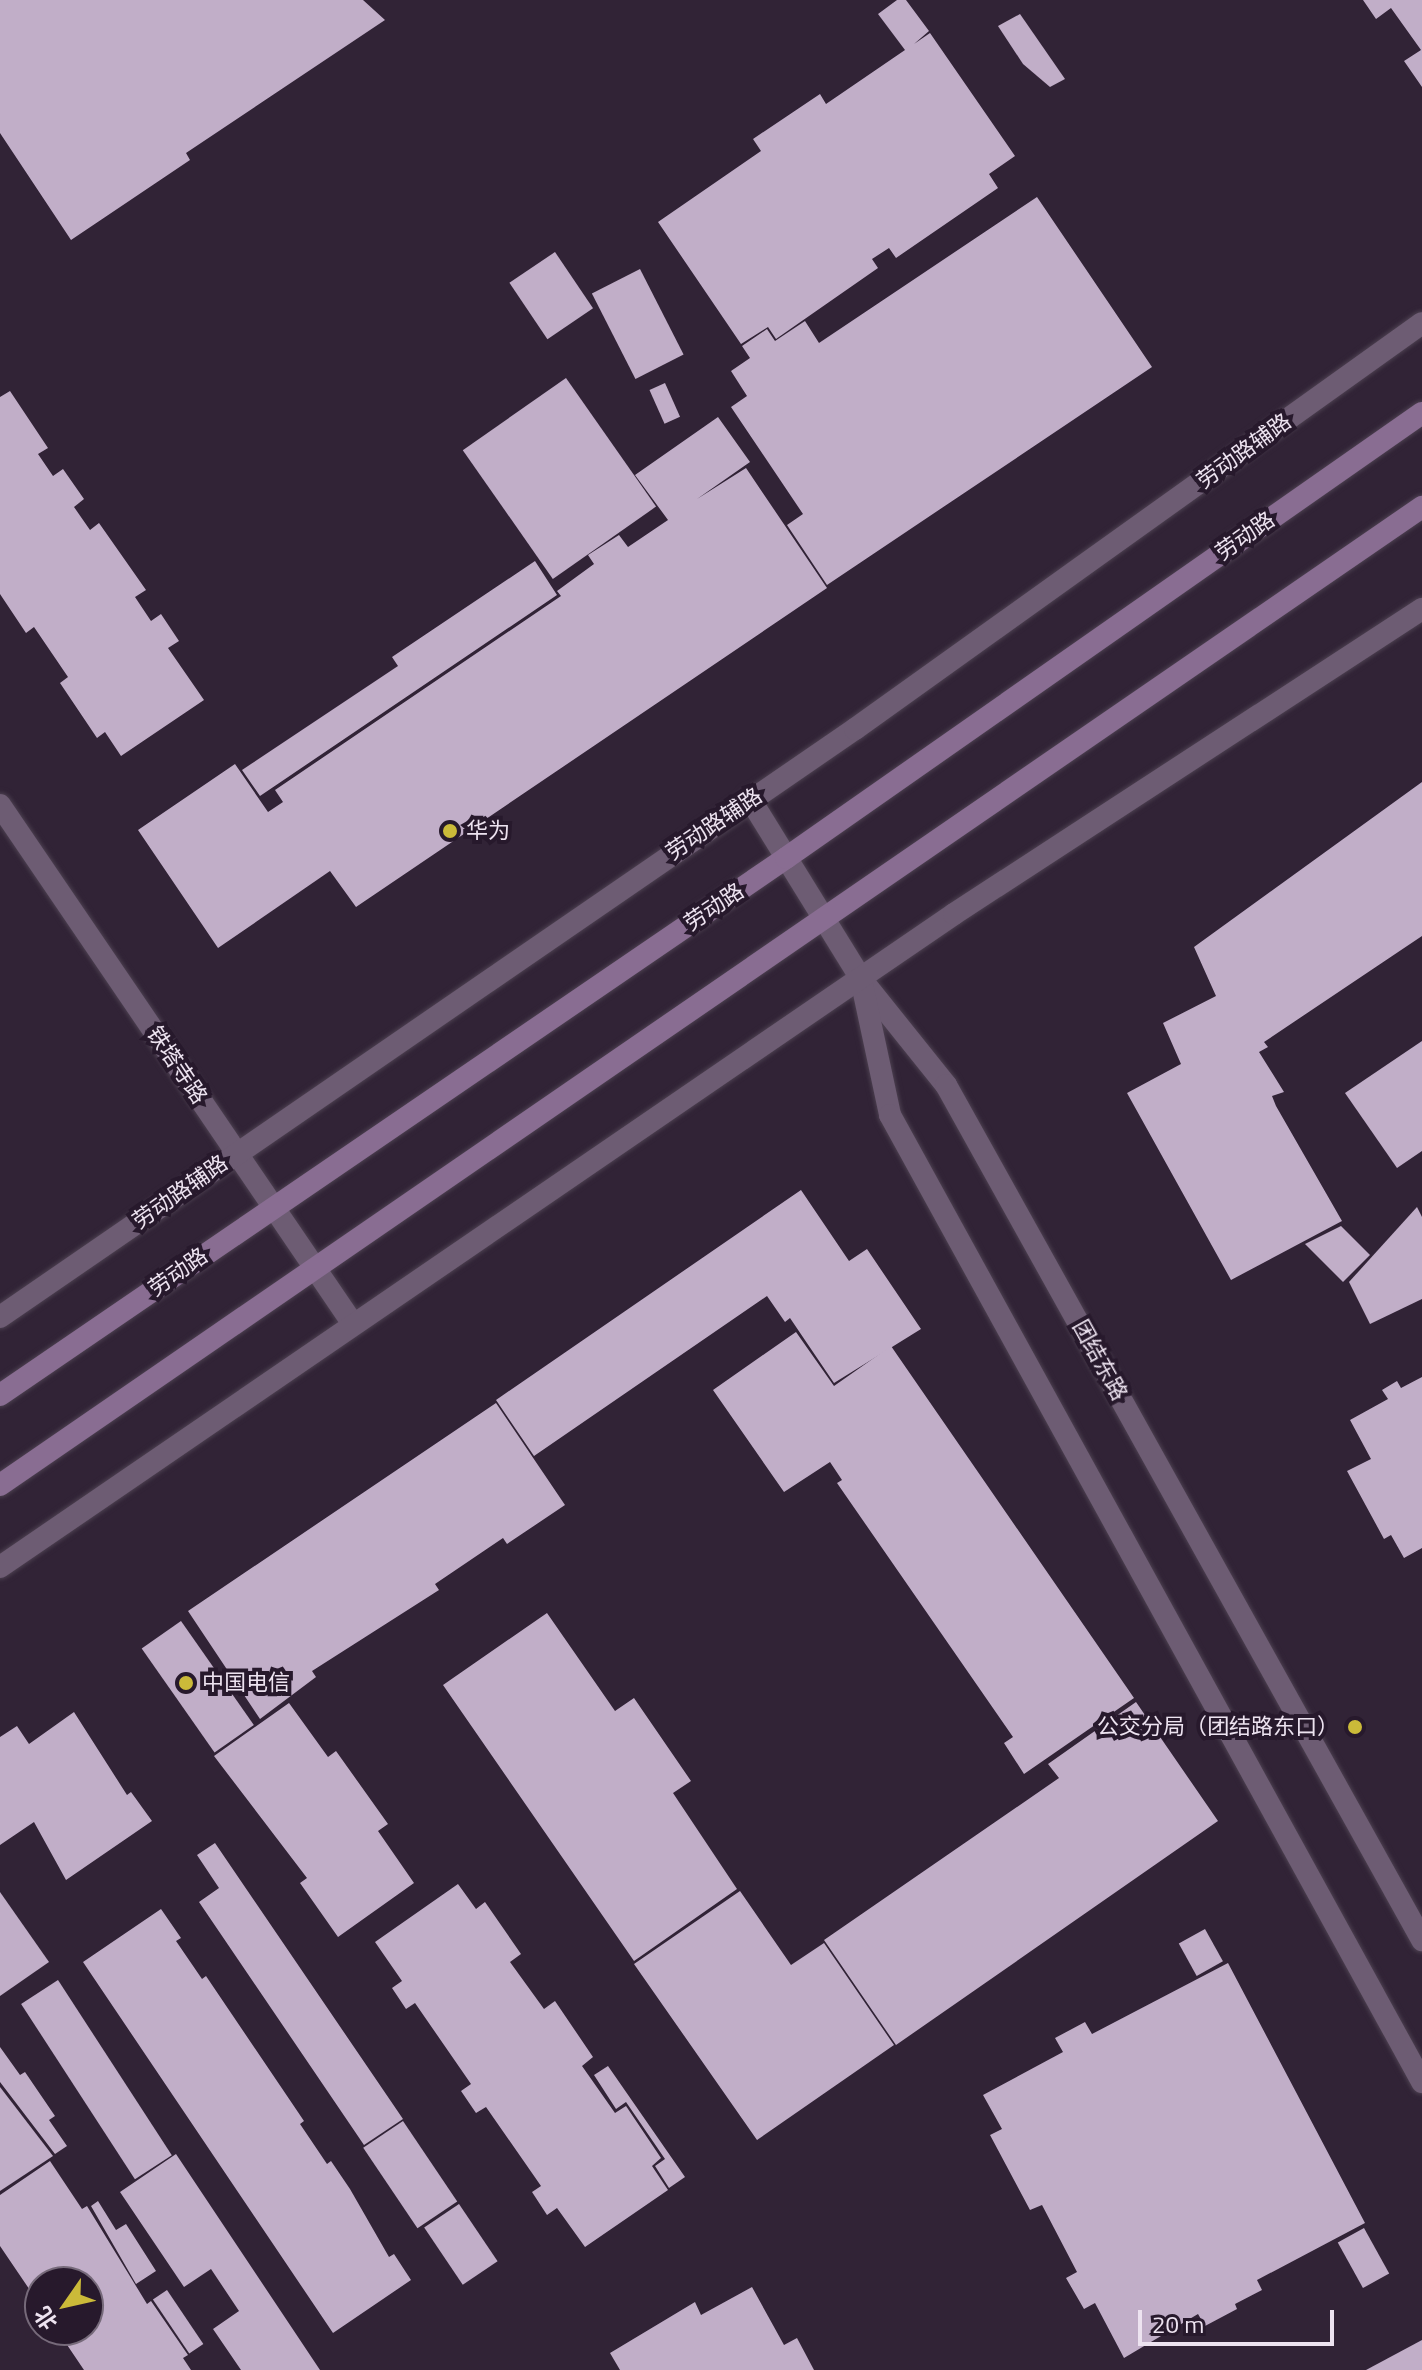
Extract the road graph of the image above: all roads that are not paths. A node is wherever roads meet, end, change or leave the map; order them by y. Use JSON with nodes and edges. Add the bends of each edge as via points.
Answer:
{"nodes":[{"id":1,"x":1422,"y":323,"type":"edge"},
{"id":2,"x":1422,"y":413,"type":"edge"},
{"id":3,"x":1422,"y":507,"type":"edge"},
{"id":4,"x":1422,"y":609,"type":"edge"},
{"id":5,"x":750,"y":799,"type":"junction"},
{"id":6,"x":0,"y":805,"type":"edge"},
{"id":7,"x":786,"y":858,"type":"junction"},
{"id":8,"x":827,"y":921,"type":"junction"},
{"id":9,"x":861,"y":979,"type":"junction"},
{"id":10,"x":236,"y":1152,"type":"junction"},
{"id":11,"x":274,"y":1208,"type":"junction"},
{"id":12,"x":315,"y":1269,"type":"junction"},
{"id":13,"x":0,"y":1317,"type":"edge"},
{"id":14,"x":353,"y":1324,"type":"junction"},
{"id":15,"x":0,"y":1395,"type":"edge"},
{"id":16,"x":0,"y":1485,"type":"edge"},
{"id":17,"x":0,"y":1567,"type":"edge"},
{"id":18,"x":1422,"y":1940,"type":"edge"},
{"id":19,"x":1422,"y":2082,"type":"edge"}],
"edges":[{"from":1,"to":5,"type":"street","name":"劳动路辅路"},
{"from":2,"to":7,"type":"main road","name":"劳动路"},
{"from":3,"to":8,"type":"main road"},
{"from":4,"to":9,"type":"street"},
{"from":5,"to":7,"type":"street","name":"团结东路"},
{"from":5,"to":10,"type":"street","name":"劳动路辅路"},
{"from":6,"to":10,"type":"street","name":"铁塔寺路"},
{"from":7,"to":8,"type":"street","name":"团结东路"},
{"from":7,"to":11,"type":"main road","name":"劳动路"},
{"from":8,"to":9,"type":"street","name":"团结东路"},
{"from":8,"to":12,"type":"main road"},
{"from":9,"to":14,"type":"street"},
{"from":9,"to":18,"type":"street","name":"团结东路","via":[[946,1085]]},
{"from":9,"to":19,"type":"street","via":[[890,1115]]},
{"from":10,"to":11,"type":"street","name":"铁塔寺路"},
{"from":10,"to":13,"type":"street","name":"劳动路辅路"},
{"from":11,"to":12,"type":"street","name":"铁塔寺路"},
{"from":11,"to":15,"type":"main road","name":"劳动路"},
{"from":12,"to":14,"type":"street","name":"铁塔寺路"},
{"from":12,"to":16,"type":"main road"},
{"from":14,"to":17,"type":"street"}]}
